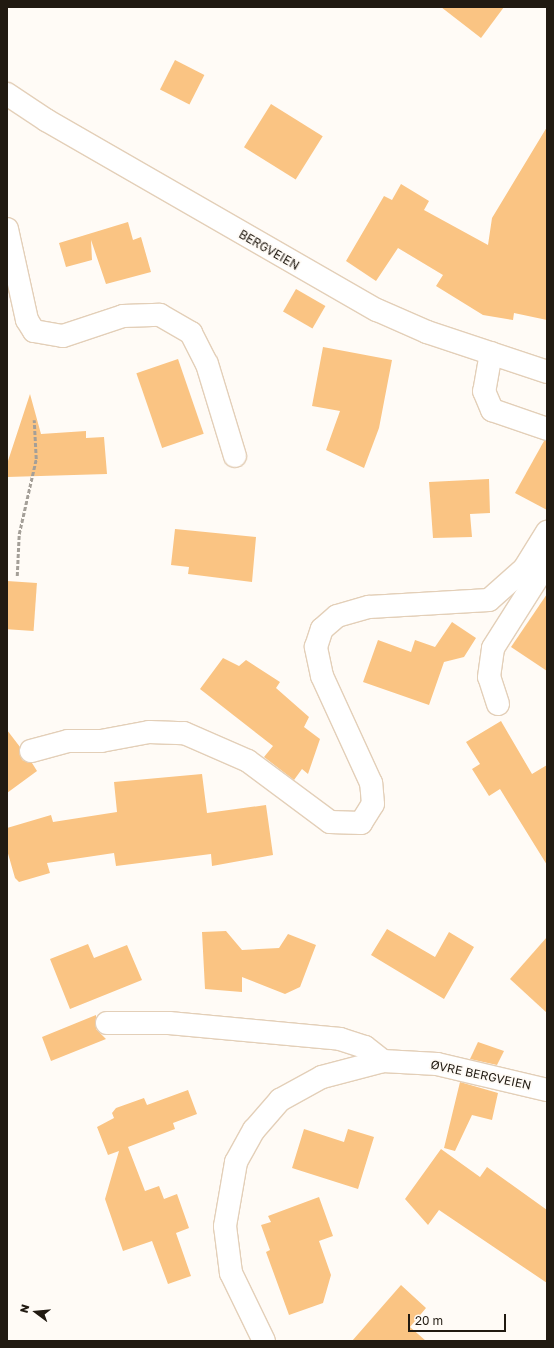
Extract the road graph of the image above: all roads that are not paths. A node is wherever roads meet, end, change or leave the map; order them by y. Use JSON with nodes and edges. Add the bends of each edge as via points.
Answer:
{"nodes":[{"id":1,"x":7,"y":94,"type":"edge"},
{"id":2,"x":7,"y":229,"type":"edge"},
{"id":3,"x":491,"y":353,"type":"junction"},
{"id":4,"x":547,"y":372,"type":"edge"},
{"id":5,"x":547,"y":429,"type":"edge"},
{"id":6,"x":234,"y":456,"type":"dead end"},
{"id":7,"x":547,"y":532,"type":"edge"},
{"id":8,"x":547,"y":564,"type":"edge"},
{"id":9,"x":498,"y":704,"type":"dead end"},
{"id":10,"x":31,"y":751,"type":"dead end"},
{"id":11,"x":107,"y":1023,"type":"dead end"},
{"id":12,"x":383,"y":1061,"type":"junction"},
{"id":13,"x":547,"y":1090,"type":"edge"},
{"id":14,"x":264,"y":1341,"type":"edge"}],
"edges":[{"from":1,"to":3,"type":"street","name":"BERGVEIEN","via":[[325,282],[420,329]]},
{"from":2,"to":6,"type":"street","via":[[27,320],[34,330],[63,336],[123,316],[160,315],[191,333],[207,364]]},
{"from":3,"to":4,"type":"street","name":"BERGVEIEN"},
{"from":3,"to":5,"type":"street","via":[[484,391],[492,410]]},
{"from":7,"to":10,"type":"street","via":[[524,569],[488,600],[369,608],[337,616],[322,628],[316,647],[322,676],[371,783],[373,804],[361,823],[330,822],[248,761],[184,733],[149,732],[100,741],[68,741]]},
{"from":8,"to":9,"type":"street","via":[[491,652],[489,677]]},
{"from":11,"to":12,"type":"street","via":[[169,1023],[340,1039],[365,1047]]},
{"from":12,"to":13,"type":"street","name":"ØVRE BERGVEIEN","via":[[437,1064]]},
{"from":12,"to":14,"type":"street","name":"ØVRE BERGVEIEN","via":[[322,1077],[289,1094],[266,1114],[236,1162],[227,1201],[226,1251],[241,1299]]}]}
